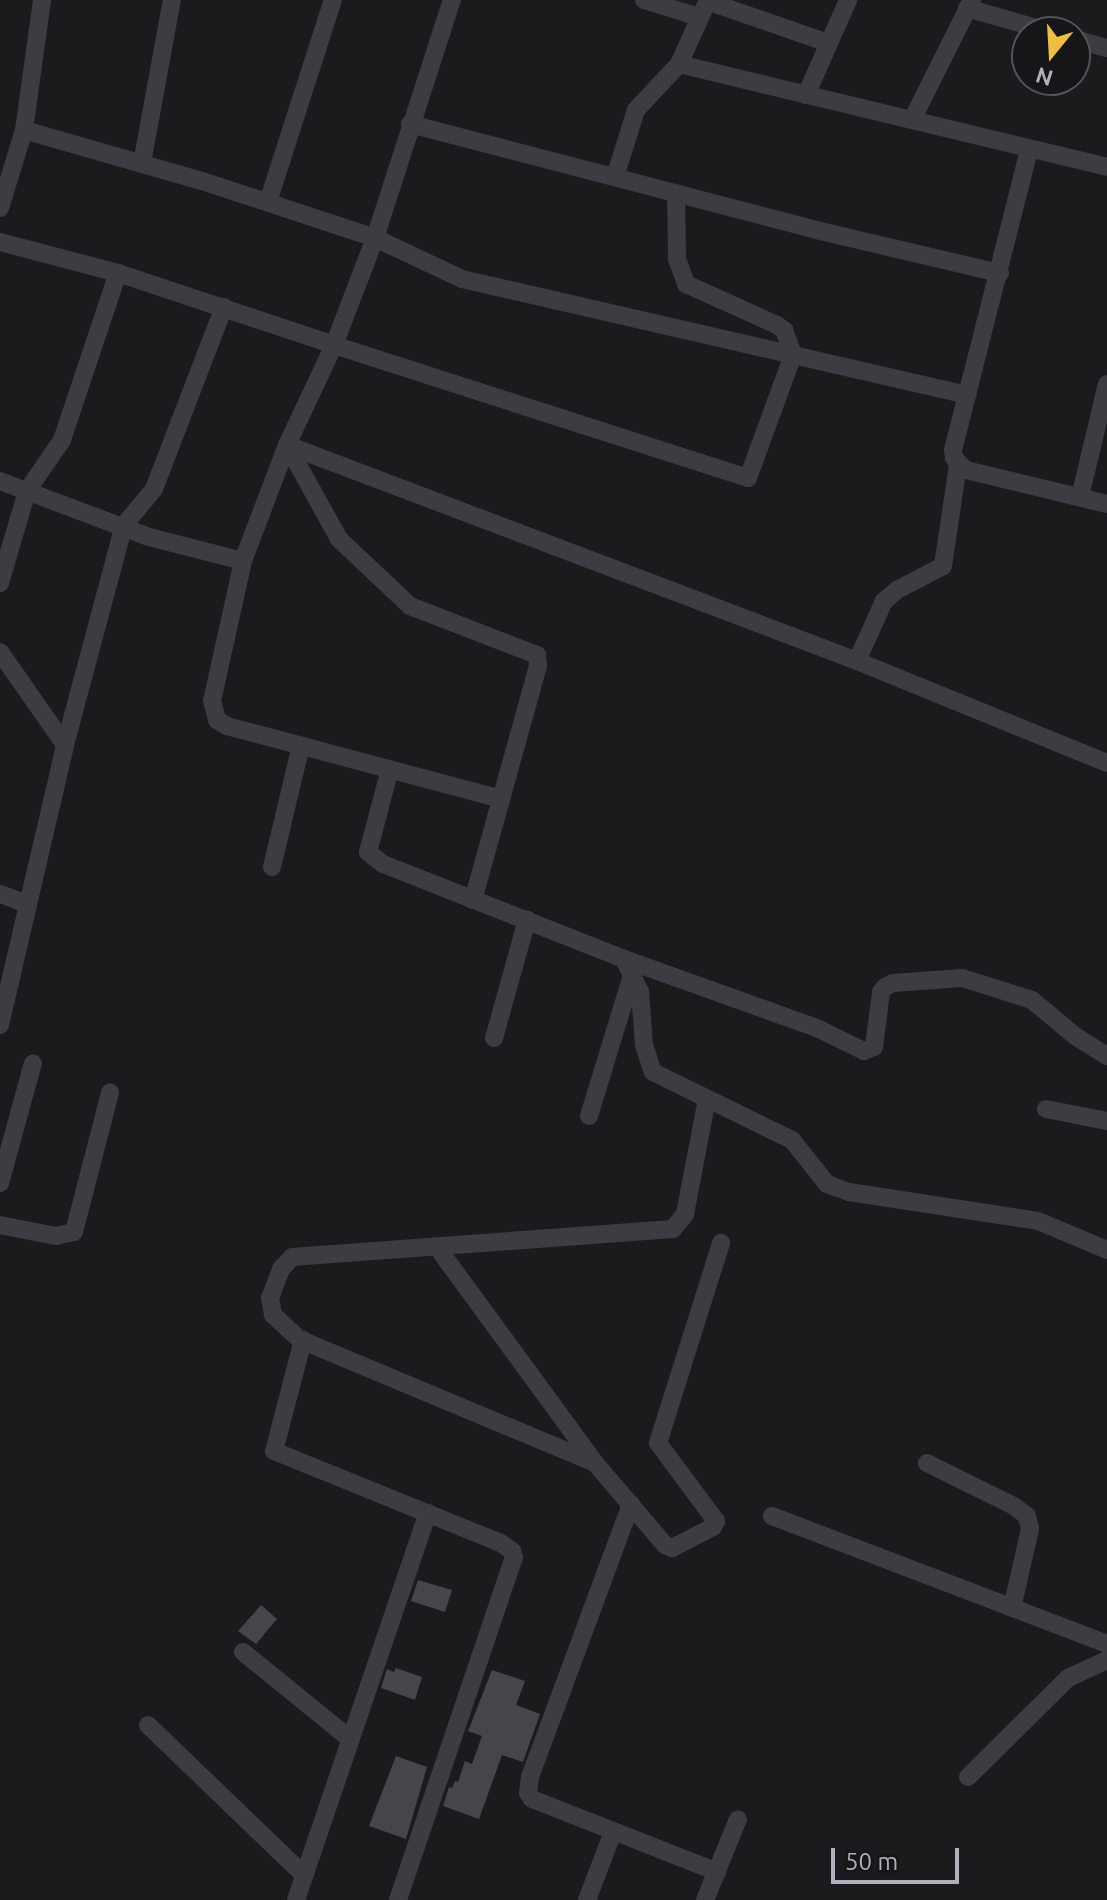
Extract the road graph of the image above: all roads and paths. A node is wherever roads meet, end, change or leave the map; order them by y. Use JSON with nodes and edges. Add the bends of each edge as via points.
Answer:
{"nodes":[{"id":1,"x":42,"y":0,"type":"edge"},
{"id":2,"x":172,"y":0,"type":"edge"},
{"id":3,"x":333,"y":0,"type":"edge"},
{"id":4,"x":452,"y":0,"type":"edge"},
{"id":5,"x":644,"y":0,"type":"edge"},
{"id":6,"x":848,"y":0,"type":"edge"},
{"id":7,"x":970,"y":4,"type":"edge"},
{"id":8,"x":705,"y":6,"type":"edge"},
{"id":9,"x":1011,"y":18,"type":"edge"},
{"id":10,"x":828,"y":43,"type":"junction"},
{"id":11,"x":679,"y":64,"type":"junction"},
{"id":12,"x":806,"y":95,"type":"junction"},
{"id":13,"x":912,"y":120,"type":"junction"},
{"id":14,"x":410,"y":124,"type":"junction"},
{"id":15,"x":24,"y":130,"type":"junction"},
{"id":16,"x":1029,"y":150,"type":"junction"},
{"id":17,"x":142,"y":163,"type":"junction"},
{"id":18,"x":1107,"y":167,"type":"edge"},
{"id":19,"x":615,"y":177,"type":"junction"},
{"id":20,"x":676,"y":193,"type":"junction"},
{"id":21,"x":268,"y":202,"type":"junction"},
{"id":22,"x":0,"y":208,"type":"edge"},
{"id":23,"x":375,"y":238,"type":"junction"},
{"id":24,"x":0,"y":242,"type":"edge"},
{"id":25,"x":118,"y":273,"type":"junction"},
{"id":26,"x":1000,"y":273,"type":"junction"},
{"id":27,"x":224,"y":307,"type":"junction"},
{"id":28,"x":334,"y":345,"type":"junction"},
{"id":29,"x":793,"y":355,"type":"junction"},
{"id":30,"x":1107,"y":384,"type":"edge"},
{"id":31,"x":967,"y":395,"type":"junction"},
{"id":32,"x":287,"y":445,"type":"junction"},
{"id":33,"x":958,"y":465,"type":"junction"},
{"id":34,"x":0,"y":481,"type":"edge"},
{"id":35,"x":27,"y":491,"type":"junction"},
{"id":36,"x":1080,"y":497,"type":"junction"},
{"id":37,"x":1107,"y":504,"type":"edge"},
{"id":38,"x":124,"y":525,"type":"junction"},
{"id":39,"x":243,"y":561,"type":"junction"},
{"id":40,"x":0,"y":583,"type":"edge"},
{"id":41,"x":0,"y":652,"type":"edge"},
{"id":42,"x":857,"y":661,"type":"junction"},
{"id":43,"x":65,"y":745,"type":"junction"},
{"id":44,"x":301,"y":745,"type":"junction"},
{"id":45,"x":1107,"y":763,"type":"edge"},
{"id":46,"x":390,"y":769,"type":"junction"},
{"id":47,"x":501,"y":799,"type":"junction"},
{"id":48,"x":272,"y":867,"type":"dead end"},
{"id":49,"x":0,"y":894,"type":"edge"},
{"id":50,"x":473,"y":900,"type":"junction"},
{"id":51,"x":27,"y":904,"type":"junction"},
{"id":52,"x":527,"y":920,"type":"junction"},
{"id":53,"x":628,"y":967,"type":"junction"},
{"id":54,"x":0,"y":1025,"type":"edge"},
{"id":55,"x":494,"y":1038,"type":"dead end"},
{"id":56,"x":1107,"y":1056,"type":"edge"},
{"id":57,"x":33,"y":1063,"type":"dead end"},
{"id":58,"x":110,"y":1093,"type":"dead end"},
{"id":59,"x":707,"y":1099,"type":"junction"},
{"id":60,"x":1046,"y":1109,"type":"dead end"},
{"id":61,"x":589,"y":1116,"type":"dead end"},
{"id":62,"x":1107,"y":1121,"type":"edge"},
{"id":63,"x":0,"y":1183,"type":"edge"},
{"id":64,"x":0,"y":1225,"type":"edge"},
{"id":65,"x":721,"y":1243,"type":"dead end"},
{"id":66,"x":437,"y":1247,"type":"junction"},
{"id":67,"x":1107,"y":1250,"type":"edge"},
{"id":68,"x":303,"y":1340,"type":"junction"},
{"id":69,"x":595,"y":1463,"type":"junction"},
{"id":70,"x":927,"y":1463,"type":"dead end"},
{"id":71,"x":631,"y":1504,"type":"junction"},
{"id":72,"x":428,"y":1513,"type":"junction"},
{"id":73,"x":772,"y":1516,"type":"dead end"},
{"id":74,"x":1012,"y":1608,"type":"junction"},
{"id":75,"x":1107,"y":1644,"type":"edge"},
{"id":76,"x":243,"y":1652,"type":"dead end"},
{"id":77,"x":1107,"y":1660,"type":"edge"},
{"id":78,"x":148,"y":1725,"type":"dead end"},
{"id":79,"x":350,"y":1739,"type":"junction"},
{"id":80,"x":968,"y":1777,"type":"dead end"},
{"id":81,"x":738,"y":1819,"type":"dead end"},
{"id":82,"x":613,"y":1832,"type":"junction"},
{"id":83,"x":717,"y":1872,"type":"junction"},
{"id":84,"x":303,"y":1874,"type":"junction"},
{"id":85,"x":296,"y":1900,"type":"edge"},
{"id":86,"x":398,"y":1900,"type":"edge"},
{"id":87,"x":587,"y":1900,"type":"edge"},
{"id":88,"x":705,"y":1900,"type":"edge"}],
"edges":[{"from":1,"to":15,"type":"street"},
{"from":2,"to":17,"type":"street"},
{"from":3,"to":21,"type":"street"},
{"from":4,"to":14,"type":"street"},
{"from":5,"to":8,"type":"street"},
{"from":6,"to":10,"type":"street"},
{"from":7,"to":9,"type":"street"},
{"from":7,"to":13,"type":"street"},
{"from":8,"to":10,"type":"street"},
{"from":8,"to":11,"type":"street"},
{"from":10,"to":12,"type":"street"},
{"from":11,"to":12,"type":"street"},
{"from":11,"to":19,"type":"street","via":[[640,102]]},
{"from":12,"to":13,"type":"street"},
{"from":13,"to":16,"type":"street"},
{"from":14,"to":19,"type":"street"},
{"from":14,"to":23,"type":"street"},
{"from":15,"to":17,"type":"street"},
{"from":15,"to":22,"type":"street"},
{"from":16,"to":18,"type":"street"},
{"from":16,"to":26,"type":"street"},
{"from":17,"to":21,"type":"street"},
{"from":19,"to":20,"type":"street"},
{"from":20,"to":26,"type":"street"},
{"from":20,"to":29,"type":"street","via":[[677,259],[686,284],[777,325]]},
{"from":21,"to":23,"type":"street"},
{"from":23,"to":28,"type":"street"},
{"from":23,"to":29,"type":"street","via":[[462,279]]},
{"from":24,"to":25,"type":"street"},
{"from":25,"to":27,"type":"street"},
{"from":25,"to":35,"type":"street","via":[[62,440]]},
{"from":26,"to":31,"type":"street"},
{"from":27,"to":28,"type":"street"},
{"from":27,"to":38,"type":"street","via":[[154,489]]},
{"from":28,"to":29,"type":"street","via":[[748,478]]},
{"from":28,"to":32,"type":"street"},
{"from":29,"to":31,"type":"street"},
{"from":30,"to":36,"type":"street"},
{"from":31,"to":33,"type":"street","via":[[953,450]]},
{"from":32,"to":39,"type":"street"},
{"from":32,"to":42,"type":"street"},
{"from":32,"to":47,"type":"street","via":[[339,539],[410,606],[537,655]]},
{"from":33,"to":36,"type":"street"},
{"from":33,"to":42,"type":"street","via":[[943,566],[884,601]]},
{"from":34,"to":35,"type":"street"},
{"from":35,"to":38,"type":"street"},
{"from":35,"to":40,"type":"street"},
{"from":36,"to":37,"type":"street"},
{"from":38,"to":39,"type":"street","via":[[149,537]]},
{"from":38,"to":43,"type":"street"},
{"from":39,"to":44,"type":"street","via":[[212,712],[227,726]]},
{"from":41,"to":43,"type":"street"},
{"from":42,"to":45,"type":"street"},
{"from":43,"to":51,"type":"street"},
{"from":44,"to":46,"type":"street"},
{"from":44,"to":48,"type":"street"},
{"from":46,"to":47,"type":"street"},
{"from":46,"to":50,"type":"street","via":[[368,852],[383,864]]},
{"from":47,"to":50,"type":"street"},
{"from":49,"to":51,"type":"street"},
{"from":50,"to":52,"type":"street"},
{"from":51,"to":54,"type":"street"},
{"from":52,"to":53,"type":"street"},
{"from":52,"to":55,"type":"street"},
{"from":53,"to":56,"type":"street","via":[[819,1029],[864,1051],[874,1047],[885,987],[962,978],[1032,1000]]},
{"from":53,"to":59,"type":"street","via":[[640,992],[649,1066],[659,1077]]},
{"from":53,"to":61,"type":"street"},
{"from":57,"to":63,"type":"street"},
{"from":58,"to":64,"type":"street","via":[[74,1232],[56,1236]]},
{"from":59,"to":66,"type":"street","via":[[685,1214],[673,1229]]},
{"from":59,"to":67,"type":"street","via":[[792,1140],[837,1190],[1038,1221]]},
{"from":60,"to":62,"type":"street"},
{"from":65,"to":71,"type":"street","via":[[658,1443],[716,1525],[669,1547]]},
{"from":66,"to":68,"type":"street","via":[[292,1257],[281,1269],[269,1305],[273,1315]]},
{"from":66,"to":69,"type":"street"},
{"from":68,"to":69,"type":"street"},
{"from":68,"to":72,"type":"street","via":[[274,1451]]},
{"from":69,"to":71,"type":"street"},
{"from":70,"to":74,"type":"street","via":[[1027,1516],[1030,1529]]},
{"from":71,"to":82,"type":"street","via":[[527,1786],[532,1799]]},
{"from":72,"to":79,"type":"street"},
{"from":72,"to":86,"type":"street","via":[[501,1543],[514,1557]]},
{"from":73,"to":74,"type":"street"},
{"from":74,"to":75,"type":"street"},
{"from":76,"to":79,"type":"street"},
{"from":77,"to":80,"type":"street","via":[[1068,1678]]},
{"from":78,"to":84,"type":"street"},
{"from":79,"to":84,"type":"street"},
{"from":81,"to":83,"type":"street"},
{"from":82,"to":83,"type":"street"},
{"from":82,"to":87,"type":"street"},
{"from":83,"to":88,"type":"street"},
{"from":84,"to":85,"type":"street"}]}
